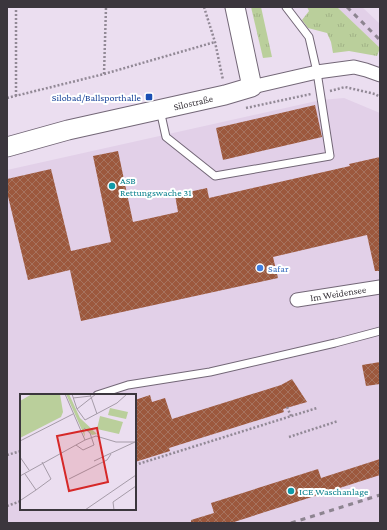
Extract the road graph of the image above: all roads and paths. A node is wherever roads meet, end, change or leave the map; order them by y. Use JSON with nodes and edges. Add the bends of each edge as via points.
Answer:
{"nodes":[{"id":1,"x":16,"y":7,"type":"edge"},
{"id":2,"x":106,"y":7,"type":"edge"},
{"id":3,"x":204,"y":7,"type":"edge"},
{"id":4,"x":235,"y":7,"type":"edge"},
{"id":5,"x":286,"y":7,"type":"edge"},
{"id":6,"x":215,"y":42,"type":"junction"},
{"id":7,"x":317,"y":72,"type":"junction"},
{"id":8,"x":104,"y":74,"type":"junction"},
{"id":9,"x":380,"y":75,"type":"edge"},
{"id":10,"x":252,"y":87,"type":"junction"},
{"id":11,"x":225,"y":95,"type":"junction"},
{"id":12,"x":16,"y":96,"type":"junction"},
{"id":13,"x":7,"y":98,"type":"edge"},
{"id":14,"x":160,"y":110,"type":"junction"},
{"id":15,"x":7,"y":147,"type":"edge"},
{"id":16,"x":380,"y":287,"type":"edge"},
{"id":17,"x":297,"y":300,"type":"dead end"},
{"id":18,"x":380,"y":331,"type":"edge"},
{"id":19,"x":100,"y":394,"type":"edge"},
{"id":20,"x":287,"y":407,"type":"dead end"},
{"id":21,"x":317,"y":408,"type":"dead end"},
{"id":22,"x":291,"y":416,"type":"junction"},
{"id":23,"x":338,"y":421,"type":"dead end"},
{"id":24,"x":289,"y":437,"type":"dead end"},
{"id":25,"x":20,"y":451,"type":"edge"},
{"id":26,"x":7,"y":455,"type":"edge"},
{"id":27,"x":136,"y":465,"type":"edge"},
{"id":28,"x":20,"y":501,"type":"edge"},
{"id":29,"x":7,"y":506,"type":"edge"}],
"edges":[{"from":1,"to":12,"type":"path"},
{"from":2,"to":8,"type":"path"},
{"from":3,"to":6,"type":"path"},
{"from":4,"to":10,"type":"main road"},
{"from":5,"to":7,"type":"lane","via":[[309,37]]},
{"from":6,"to":8,"type":"path"},
{"from":6,"to":11,"type":"path"},
{"from":7,"to":9,"type":"street","name":"Silostraße","via":[[354,67]]},
{"from":7,"to":10,"type":"street","name":"Silostraße"},
{"from":7,"to":14,"type":"lane","via":[[330,156],[215,176],[166,137]]},
{"from":8,"to":12,"type":"path"},
{"from":10,"to":11,"type":"main road","name":"Silostraße"},
{"from":11,"to":14,"type":"main road","name":"Silostraße"},
{"from":12,"to":13,"type":"path"},
{"from":14,"to":15,"type":"main road","name":"Silostraße","via":[[68,130]]},
{"from":16,"to":17,"type":"street","name":"Im Weidensee"},
{"from":18,"to":19,"type":"lane","via":[[210,372],[128,385]]},
{"from":20,"to":22,"type":"path"},
{"from":21,"to":22,"type":"path"},
{"from":22,"to":27,"type":"path"},
{"from":23,"to":24,"type":"path"},
{"from":25,"to":26,"type":"path"},
{"from":28,"to":29,"type":"path"}]}
